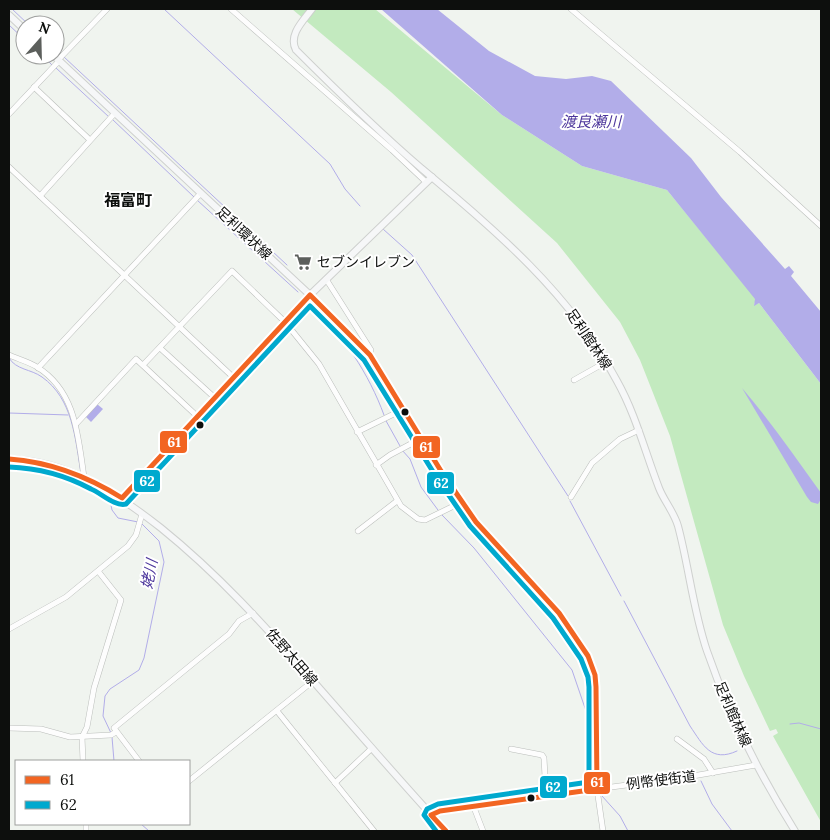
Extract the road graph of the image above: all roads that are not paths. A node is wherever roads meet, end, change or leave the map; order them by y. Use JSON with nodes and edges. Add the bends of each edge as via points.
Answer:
{"nodes":[{"id":1,"x":107,"y":9,"type":"edge"},
{"id":2,"x":231,"y":9,"type":"edge"},
{"id":3,"x":312,"y":9,"type":"edge"},
{"id":4,"x":571,"y":9,"type":"edge"},
{"id":5,"x":65,"y":54,"type":"edge"},
{"id":6,"x":55,"y":65,"type":"edge"},
{"id":7,"x":63,"y":65,"type":"edge"},
{"id":8,"x":34,"y":87,"type":"junction"},
{"id":9,"x":9,"y":114,"type":"edge"},
{"id":10,"x":115,"y":114,"type":"junction"},
{"id":11,"x":90,"y":140,"type":"junction"},
{"id":12,"x":9,"y":167,"type":"edge"},
{"id":13,"x":432,"y":176,"type":"junction"},
{"id":14,"x":426,"y":182,"type":"junction"},
{"id":15,"x":201,"y":193,"type":"junction"},
{"id":16,"x":40,"y":196,"type":"junction"},
{"id":17,"x":821,"y":226,"type":"edge"},
{"id":18,"x":125,"y":274,"type":"junction"},
{"id":19,"x":326,"y":280,"type":"junction"},
{"id":20,"x":310,"y":295,"type":"junction"},
{"id":21,"x":285,"y":322,"type":"junction"},
{"id":22,"x":180,"y":326,"type":"junction"},
{"id":23,"x":160,"y":348,"type":"junction"},
{"id":24,"x":9,"y":355,"type":"edge"},
{"id":25,"x":370,"y":355,"type":"junction"},
{"id":26,"x":606,"y":362,"type":"junction"},
{"id":27,"x":143,"y":365,"type":"junction"},
{"id":28,"x":38,"y":368,"type":"junction"},
{"id":29,"x":234,"y":378,"type":"junction"},
{"id":30,"x":574,"y":380,"type":"dead end"},
{"id":31,"x":215,"y":398,"type":"junction"},
{"id":32,"x":404,"y":409,"type":"junction"},
{"id":33,"x":198,"y":417,"type":"junction"},
{"id":34,"x":76,"y":424,"type":"junction"},
{"id":35,"x":639,"y":430,"type":"junction"},
{"id":36,"x":357,"y":432,"type":"junction"},
{"id":37,"x":422,"y":438,"type":"junction"},
{"id":38,"x":9,"y":459,"type":"edge"},
{"id":39,"x":376,"y":465,"type":"junction"},
{"id":40,"x":81,"y":475,"type":"junction"},
{"id":41,"x":570,"y":497,"type":"dead end"},
{"id":42,"x":122,"y":498,"type":"junction"},
{"id":43,"x":397,"y":502,"type":"junction"},
{"id":44,"x":462,"y":502,"type":"junction"},
{"id":45,"x":142,"y":516,"type":"junction"},
{"id":46,"x":358,"y":531,"type":"dead end"},
{"id":47,"x":98,"y":571,"type":"junction"},
{"id":48,"x":253,"y":613,"type":"junction"},
{"id":49,"x":9,"y":630,"type":"edge"},
{"id":50,"x":313,"y":681,"type":"junction"},
{"id":51,"x":276,"y":711,"type":"junction"},
{"id":52,"x":9,"y":728,"type":"edge"},
{"id":53,"x":116,"y":732,"type":"junction"},
{"id":54,"x":82,"y":736,"type":"junction"},
{"id":55,"x":677,"y":739,"type":"dead end"},
{"id":56,"x":372,"y":748,"type":"junction"},
{"id":57,"x":511,"y":749,"type":"dead end"},
{"id":58,"x":83,"y":760,"type":"edge"},
{"id":59,"x":138,"y":760,"type":"edge"},
{"id":60,"x":756,"y":765,"type":"junction"},
{"id":61,"x":714,"y":773,"type":"junction"},
{"id":62,"x":190,"y":780,"type":"edge"},
{"id":63,"x":335,"y":783,"type":"junction"},
{"id":64,"x":597,"y":789,"type":"junction"},
{"id":65,"x":546,"y":795,"type":"junction"},
{"id":66,"x":473,"y":805,"type":"junction"},
{"id":67,"x":432,"y":815,"type":"junction"},
{"id":68,"x":374,"y":831,"type":"edge"},
{"id":69,"x":446,"y":831,"type":"edge"},
{"id":70,"x":483,"y":831,"type":"edge"},
{"id":71,"x":603,"y":831,"type":"edge"},
{"id":72,"x":795,"y":831,"type":"edge"}],
"edges":[{"from":1,"to":5,"type":"street"},
{"from":2,"to":14,"type":"street"},
{"from":3,"to":13,"type":"main road","name":"足利館林線","via":[[294,36],[296,50]]},
{"from":4,"to":17,"type":"street","via":[[740,152]]},
{"from":6,"to":8,"type":"street"},
{"from":7,"to":10,"type":"main road","name":"足利環状線"},
{"from":8,"to":9,"type":"street"},
{"from":8,"to":11,"type":"street"},
{"from":10,"to":11,"type":"street"},
{"from":10,"to":15,"type":"main road","name":"足利環状線"},
{"from":11,"to":16,"type":"street"},
{"from":12,"to":16,"type":"street"},
{"from":13,"to":14,"type":"main road"},
{"from":13,"to":26,"type":"main road","name":"足利館林線","via":[[540,274]]},
{"from":14,"to":19,"type":"main road"},
{"from":15,"to":18,"type":"street"},
{"from":15,"to":20,"type":"main road","name":"足利環状線"},
{"from":16,"to":18,"type":"street"},
{"from":18,"to":22,"type":"street"},
{"from":18,"to":28,"type":"street"},
{"from":19,"to":20,"type":"main road"},
{"from":19,"to":25,"type":"street","via":[[371,350]]},
{"from":20,"to":21,"type":"street"},
{"from":20,"to":25,"type":"street"},
{"from":21,"to":22,"type":"street","via":[[232,271]]},
{"from":21,"to":29,"type":"street"},
{"from":21,"to":36,"type":"street","via":[[319,364]]},
{"from":22,"to":23,"type":"street"},
{"from":22,"to":29,"type":"street"},
{"from":23,"to":27,"type":"street"},
{"from":23,"to":31,"type":"street"},
{"from":24,"to":28,"type":"street"},
{"from":25,"to":32,"type":"street"},
{"from":26,"to":30,"type":"street"},
{"from":26,"to":35,"type":"main road","name":"足利館林線","via":[[627,399]]},
{"from":27,"to":33,"type":"street"},
{"from":27,"to":34,"type":"street","via":[[136,359]]},
{"from":28,"to":34,"type":"street","via":[[63,392]]},
{"from":29,"to":31,"type":"street"},
{"from":31,"to":33,"type":"street"},
{"from":32,"to":36,"type":"street"},
{"from":32,"to":37,"type":"street"},
{"from":33,"to":42,"type":"street"},
{"from":34,"to":40,"type":"street"},
{"from":35,"to":41,"type":"street","via":[[620,440],[592,463]]},
{"from":35,"to":60,"type":"main road","name":"足利館林線","via":[[660,491],[678,528],[707,650]]},
{"from":36,"to":39,"type":"street"},
{"from":37,"to":39,"type":"street"},
{"from":37,"to":44,"type":"street"},
{"from":38,"to":40,"type":"main road","via":[[41,462]]},
{"from":39,"to":43,"type":"street"},
{"from":40,"to":42,"type":"main road"},
{"from":42,"to":45,"type":"main road","name":"佐野太田線"},
{"from":43,"to":44,"type":"street","via":[[418,519],[425,520]]},
{"from":43,"to":46,"type":"street"},
{"from":44,"to":64,"type":"street","via":[[489,539],[559,613],[591,662],[596,687]]},
{"from":45,"to":47,"type":"street","via":[[132,542]]},
{"from":45,"to":48,"type":"main road","name":"佐野太田線","via":[[201,561]]},
{"from":47,"to":49,"type":"street","via":[[66,596]]},
{"from":47,"to":54,"type":"street","via":[[121,600]]},
{"from":48,"to":50,"type":"main road","name":"佐野太田線"},
{"from":48,"to":53,"type":"street","via":[[239,621],[229,634],[114,728]]},
{"from":50,"to":51,"type":"street"},
{"from":50,"to":56,"type":"main road","name":"佐野太田線"},
{"from":51,"to":62,"type":"street"},
{"from":51,"to":63,"type":"street"},
{"from":52,"to":54,"type":"street"},
{"from":53,"to":54,"type":"street"},
{"from":53,"to":59,"type":"street"},
{"from":54,"to":58,"type":"street"},
{"from":55,"to":61,"type":"street","via":[[704,759]]},
{"from":56,"to":63,"type":"street"},
{"from":56,"to":67,"type":"main road","name":"佐野太田線"},
{"from":57,"to":65,"type":"street","via":[[542,755]]},
{"from":60,"to":61,"type":"street","name":"例幣使街道"},
{"from":60,"to":72,"type":"main road"},
{"from":61,"to":64,"type":"street","name":"例幣使街道"},
{"from":63,"to":68,"type":"street"},
{"from":64,"to":65,"type":"street","name":"例幣使街道"},
{"from":64,"to":71,"type":"street"},
{"from":65,"to":66,"type":"street","name":"例幣使街道"},
{"from":66,"to":67,"type":"street","name":"例幣使街道","via":[[445,809]]},
{"from":66,"to":70,"type":"street"},
{"from":67,"to":69,"type":"main road","name":"佐野太田線"}]}
